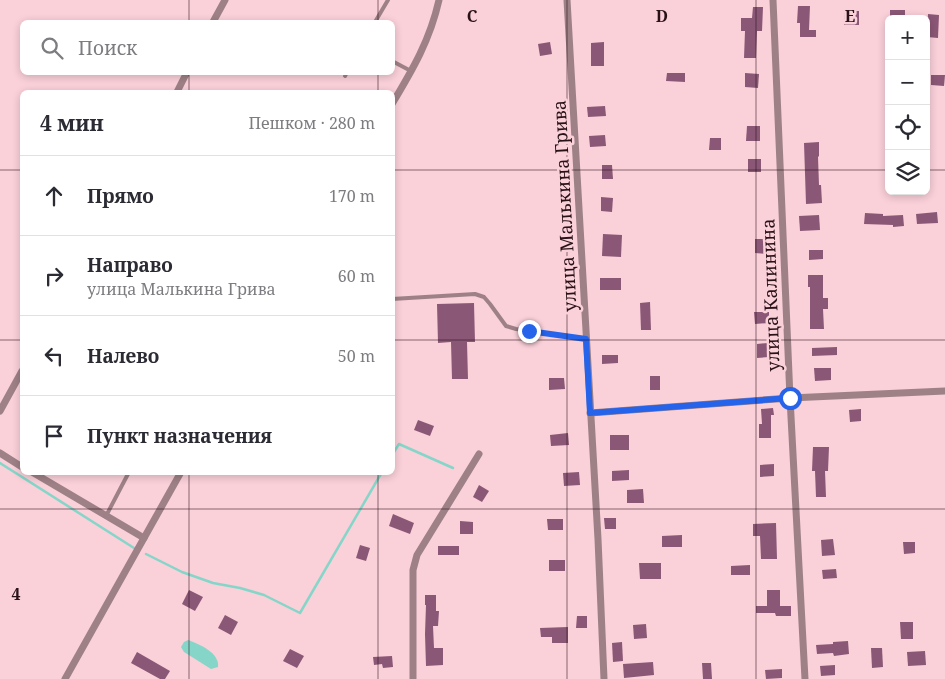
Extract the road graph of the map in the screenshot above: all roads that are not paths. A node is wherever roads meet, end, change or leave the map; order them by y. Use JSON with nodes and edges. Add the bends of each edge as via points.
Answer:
{"nodes":[{"id":1,"x":225,"y":0,"type":"edge"},
{"id":2,"x":388,"y":0,"type":"edge"},
{"id":3,"x":439,"y":0,"type":"edge"},
{"id":4,"x":567,"y":0,"type":"edge"},
{"id":5,"x":773,"y":0,"type":"edge"},
{"id":6,"x":214,"y":20,"type":"edge"},
{"id":7,"x":376,"y":20,"type":"edge"},
{"id":8,"x":395,"y":63,"type":"edge"},
{"id":9,"x":411,"y":71,"type":"junction"},
{"id":10,"x":186,"y":75,"type":"edge"},
{"id":11,"x":178,"y":90,"type":"edge"},
{"id":12,"x":395,"y":99,"type":"edge"},
{"id":13,"x":395,"y":299,"type":"edge"},
{"id":14,"x":586,"y":339,"type":"junction"},
{"id":15,"x":20,"y":375,"type":"edge"},
{"id":16,"x":945,"y":391,"type":"edge"},
{"id":17,"x":790,"y":398,"type":"junction"},
{"id":18,"x":0,"y":411,"type":"edge"},
{"id":19,"x":590,"y":413,"type":"junction"},
{"id":20,"x":0,"y":453,"type":"edge"},
{"id":21,"x":479,"y":454,"type":"dead end"},
{"id":22,"x":20,"y":466,"type":"edge"},
{"id":23,"x":37,"y":475,"type":"edge"},
{"id":24,"x":126,"y":475,"type":"edge"},
{"id":25,"x":179,"y":475,"type":"edge"},
{"id":26,"x":106,"y":516,"type":"junction"},
{"id":27,"x":144,"y":538,"type":"junction"},
{"id":28,"x":65,"y":679,"type":"edge"},
{"id":29,"x":413,"y":679,"type":"edge"},
{"id":30,"x":604,"y":679,"type":"edge"},
{"id":31,"x":806,"y":679,"type":"edge"}],
"edges":[{"from":1,"to":6,"type":"street"},
{"from":2,"to":7,"type":"lane"},
{"from":3,"to":9,"type":"street","via":[[427,40]]},
{"from":4,"to":14,"type":"street","name":"улица Малькина Грива"},
{"from":5,"to":17,"type":"street","name":"улица Калинина"},
{"from":8,"to":9,"type":"lane"},
{"from":9,"to":12,"type":"street"},
{"from":10,"to":11,"type":"street"},
{"from":13,"to":14,"type":"lane","via":[[475,294],[484,297],[506,326]]},
{"from":14,"to":19,"type":"street","name":"улица Малькина Грива"},
{"from":15,"to":18,"type":"street"},
{"from":16,"to":17,"type":"street"},
{"from":17,"to":19,"type":"street"},
{"from":17,"to":31,"type":"street","name":"улица Калинина"},
{"from":19,"to":30,"type":"street","name":"улица Малькина Грива"},
{"from":20,"to":22,"type":"street"},
{"from":21,"to":29,"type":"street","via":[[417,556],[413,570]]},
{"from":23,"to":26,"type":"street"},
{"from":24,"to":26,"type":"lane"},
{"from":25,"to":27,"type":"street"},
{"from":26,"to":27,"type":"street"},
{"from":27,"to":28,"type":"street"}]}
